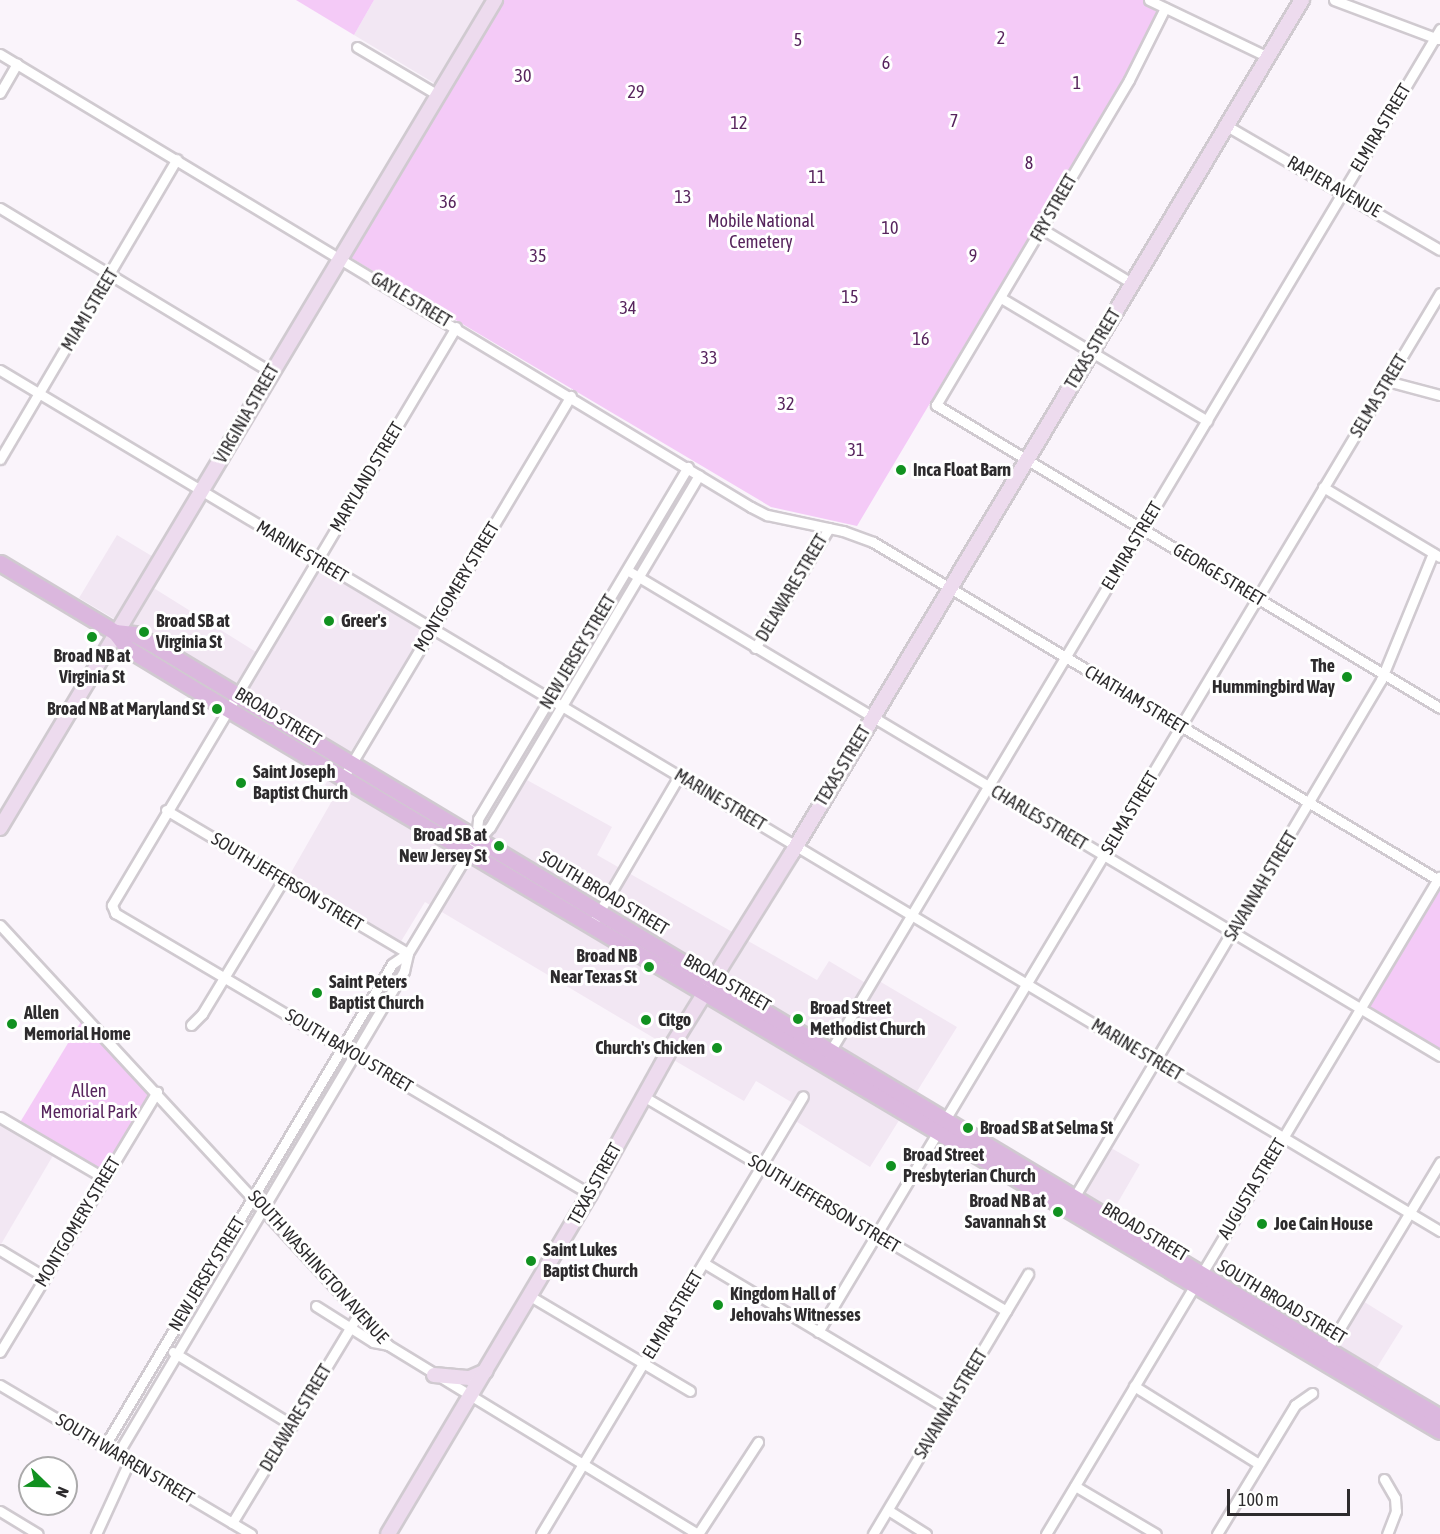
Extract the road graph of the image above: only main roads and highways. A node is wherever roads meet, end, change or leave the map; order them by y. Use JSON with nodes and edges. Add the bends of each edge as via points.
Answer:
{"nodes":[{"id":1,"x":0,"y":563,"type":"edge"},
{"id":2,"x":115,"y":632,"type":"junction"},
{"id":3,"x":710,"y":988,"type":"junction"},
{"id":4,"x":1324,"y":1356,"type":"junction"},
{"id":5,"x":1440,"y":1417,"type":"edge"},
{"id":6,"x":1440,"y":1431,"type":"edge"}],
"edges":[{"from":1,"to":2,"type":"main road","name":"BROAD STREET"},
{"from":2,"to":3,"type":"main road","name":"BROAD STREET","via":[[127,648],[227,709],[591,926]]},
{"from":2,"to":3,"type":"main road","name":"SOUTH BROAD STREET","via":[[134,634],[236,694],[599,912]]},
{"from":3,"to":4,"type":"main road","name":"BROAD STREET"},
{"from":4,"to":5,"type":"main road","name":"SOUTH BROAD STREET"},
{"from":4,"to":6,"type":"main road","name":"BROAD STREET"}]}
